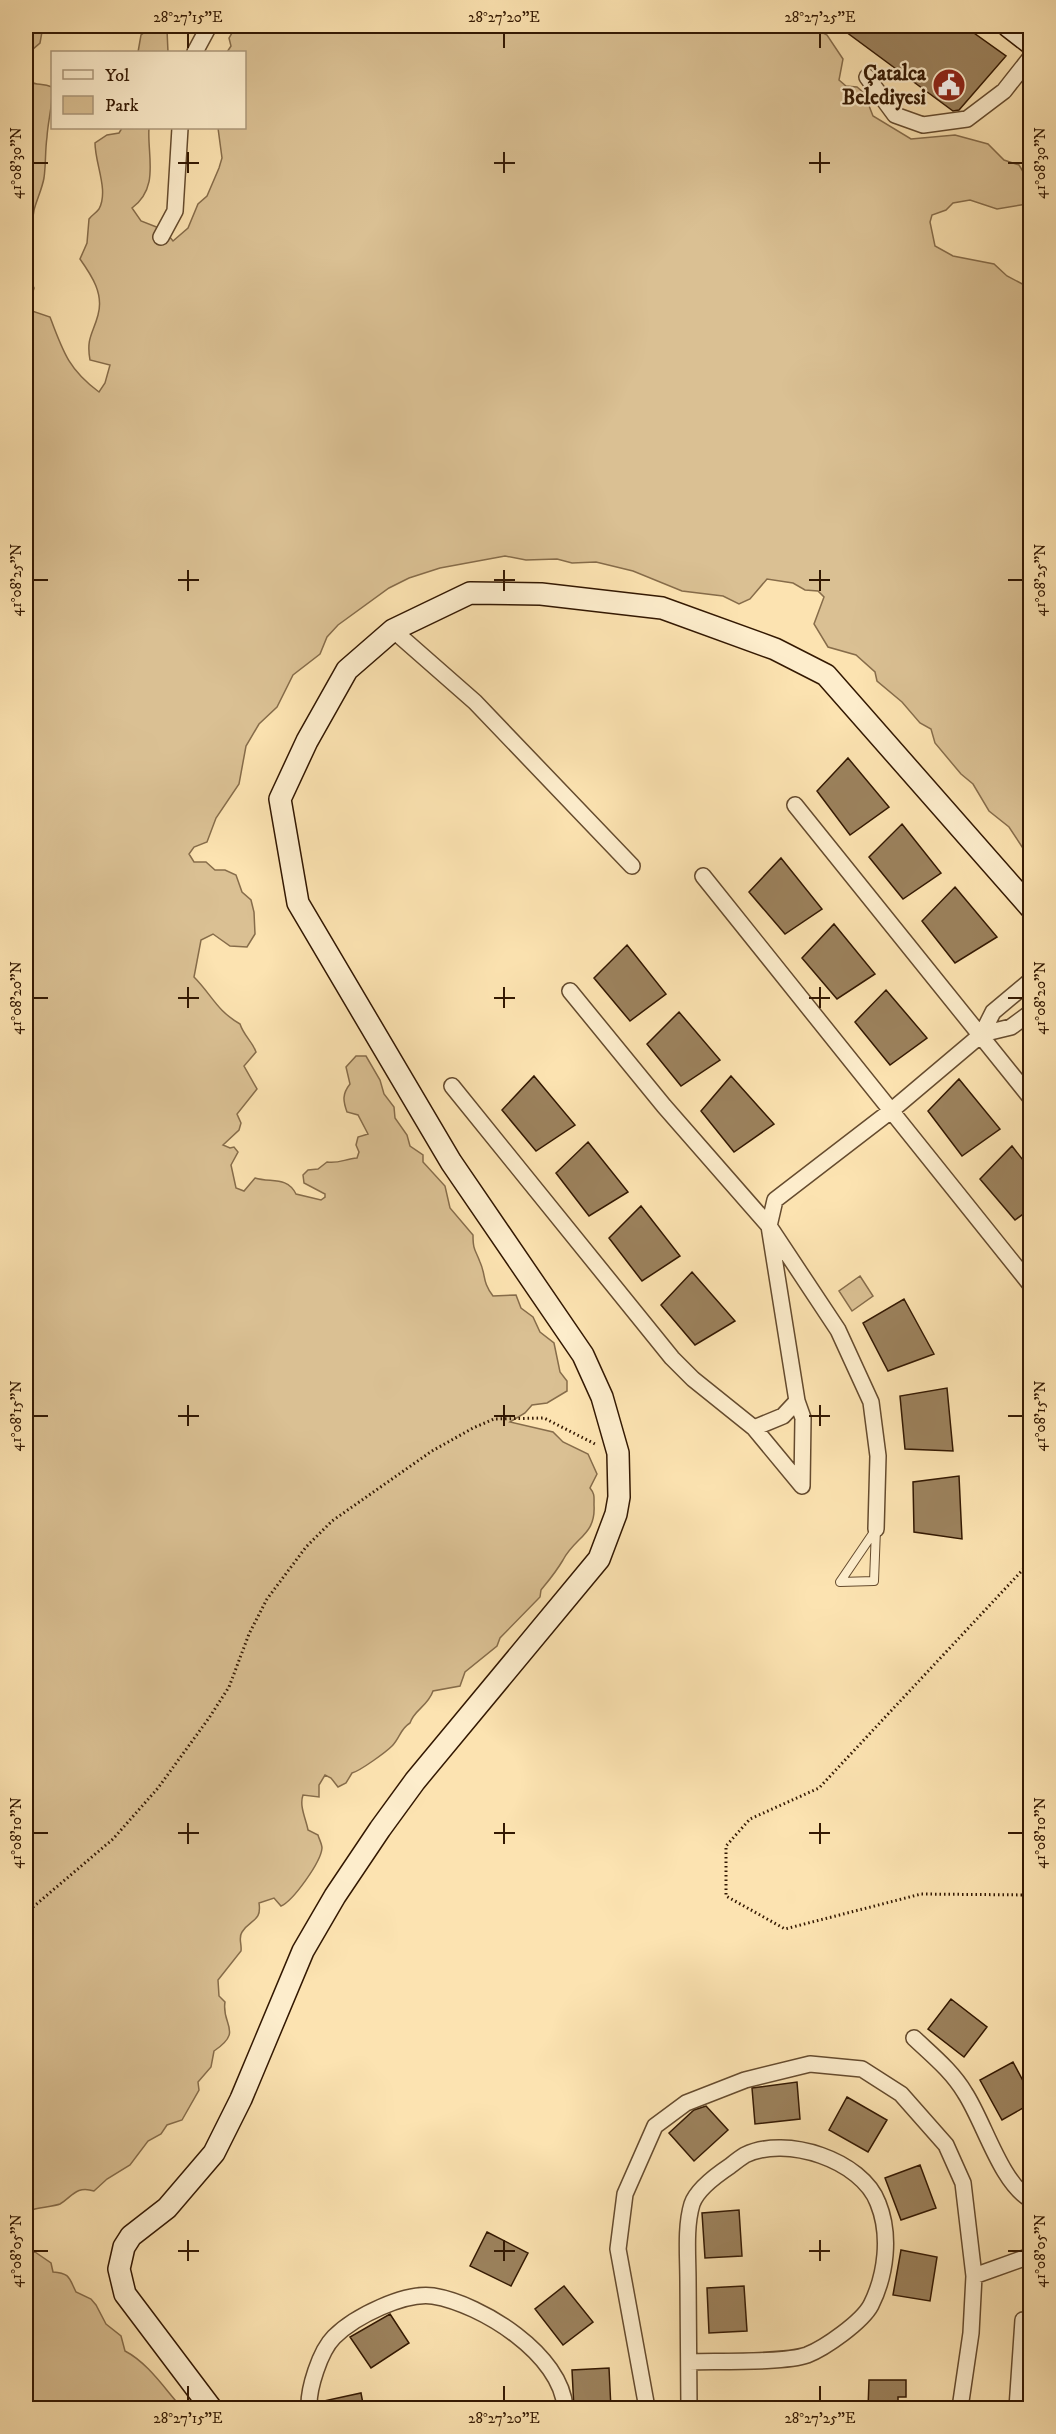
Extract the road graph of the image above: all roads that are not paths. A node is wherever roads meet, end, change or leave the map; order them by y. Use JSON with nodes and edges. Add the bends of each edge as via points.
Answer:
{"nodes":[{"id":1,"x":209,"y":26,"type":"edge"},
{"id":2,"x":1008,"y":26,"type":"edge"},
{"id":3,"x":1030,"y":44,"type":"edge"},
{"id":4,"x":196,"y":51,"type":"edge"},
{"id":5,"x":1030,"y":58,"type":"edge"},
{"id":6,"x":867,"y":77,"type":"dead end"},
{"id":7,"x":180,"y":129,"type":"edge"},
{"id":8,"x":160,"y":237,"type":"dead end"},
{"id":9,"x":393,"y":630,"type":"junction"},
{"id":10,"x":795,"y":806,"type":"dead end"},
{"id":11,"x":632,"y":867,"type":"dead end"},
{"id":12,"x":703,"y":876,"type":"dead end"},
{"id":13,"x":1030,"y":907,"type":"edge"},
{"id":14,"x":1030,"y":981,"type":"edge"},
{"id":15,"x":570,"y":991,"type":"dead end"},
{"id":16,"x":1030,"y":1013,"type":"edge"},
{"id":17,"x":982,"y":1034,"type":"junction"},
{"id":18,"x":452,"y":1086,"type":"dead end"},
{"id":19,"x":1030,"y":1097,"type":"edge"},
{"id":20,"x":892,"y":1110,"type":"junction"},
{"id":21,"x":769,"y":1226,"type":"junction"},
{"id":22,"x":1030,"y":1284,"type":"edge"},
{"id":23,"x":796,"y":1401,"type":"junction"},
{"id":24,"x":754,"y":1428,"type":"junction"},
{"id":25,"x":876,"y":1529,"type":"junction"},
{"id":26,"x":914,"y":2038,"type":"dead end"},
{"id":27,"x":1030,"y":2199,"type":"edge"},
{"id":28,"x":1030,"y":2256,"type":"edge"},
{"id":29,"x":974,"y":2276,"type":"junction"},
{"id":30,"x":1023,"y":2320,"type":"dead end"},
{"id":31,"x":689,"y":2362,"type":"junction"},
{"id":32,"x":211,"y":2409,"type":"edge"},
{"id":33,"x":309,"y":2409,"type":"edge"},
{"id":34,"x":565,"y":2409,"type":"edge"},
{"id":35,"x":647,"y":2409,"type":"edge"},
{"id":36,"x":689,"y":2409,"type":"edge"},
{"id":37,"x":960,"y":2409,"type":"edge"},
{"id":38,"x":1017,"y":2409,"type":"edge"}],
"edges":[{"from":1,"to":4,"type":"street"},
{"from":2,"to":3,"type":"street"},
{"from":5,"to":6,"type":"street","via":[[1004,91],[967,119],[923,125],[895,116]]},
{"from":7,"to":8,"type":"street","via":[[175,211]]},
{"from":9,"to":11,"type":"street","via":[[475,702]]},
{"from":9,"to":13,"type":"street","via":[[470,593],[541,594],[662,608],[775,648],[826,675]]},
{"from":9,"to":32,"type":"street","via":[[347,670],[280,799],[298,903],[451,1162],[583,1355],[602,1397],[618,1452],[619,1497],[599,1559],[415,1781],[335,1896],[303,1951],[232,2119],[213,2153],[167,2208],[131,2236],[124,2247],[118,2269],[125,2294]]},
{"from":10,"to":17,"type":"street"},
{"from":12,"to":20,"type":"street"},
{"from":14,"to":17,"type":"street","via":[[993,1012]]},
{"from":15,"to":21,"type":"street"},
{"from":16,"to":17,"type":"street","via":[[1011,1027]]},
{"from":17,"to":19,"type":"street"},
{"from":17,"to":20,"type":"street"},
{"from":18,"to":24,"type":"street","via":[[672,1358]]},
{"from":20,"to":21,"type":"street","via":[[775,1200]]},
{"from":20,"to":22,"type":"street"},
{"from":21,"to":23,"type":"street"},
{"from":21,"to":25,"type":"street","via":[[838,1330],[871,1402],[878,1455]]},
{"from":23,"to":24,"type":"street","via":[[783,1416]]},
{"from":23,"to":24,"type":"street","via":[[803,1418],[802,1486]]},
{"from":25,"to":25,"type":"lane","via":[[874,1581],[840,1582],[846,1573]]},
{"from":26,"to":27,"type":"street","via":[[951,2073],[1016,2188]]},
{"from":28,"to":29,"type":"street"},
{"from":29,"to":35,"type":"street","via":[[963,2182],[946,2145],[901,2094],[862,2069],[810,2064],[745,2080],[686,2103],[655,2126],[625,2194],[618,2249]]},
{"from":29,"to":37,"type":"street"},
{"from":30,"to":38,"type":"street"},
{"from":31,"to":31,"type":"street","via":[[807,2355],[840,2336],[870,2306],[883,2269],[886,2245],[878,2201],[853,2171],[824,2156],[770,2149],[745,2155],[701,2191],[692,2203],[687,2248]]},
{"from":31,"to":36,"type":"street"},
{"from":33,"to":34,"type":"street","via":[[314,2376],[334,2337],[367,2314],[399,2299],[432,2296],[467,2306],[497,2322],[536,2352],[553,2376]]}]}
